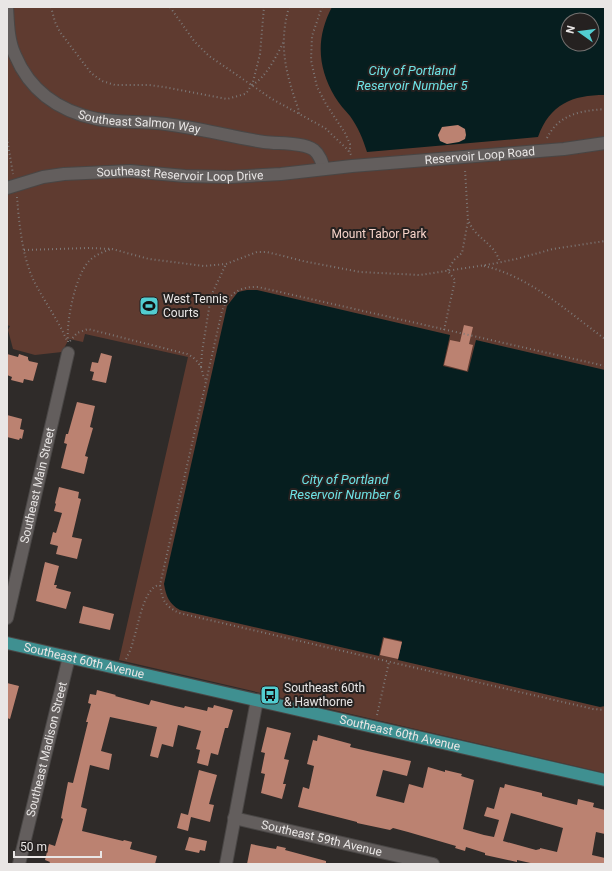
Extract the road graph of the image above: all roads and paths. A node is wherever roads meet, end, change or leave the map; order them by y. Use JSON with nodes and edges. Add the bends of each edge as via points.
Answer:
{"nodes":[{"id":1,"x":8,"y":7,"type":"edge"},
{"id":2,"x":50,"y":7,"type":"edge"},
{"id":3,"x":170,"y":7,"type":"edge"},
{"id":4,"x":264,"y":7,"type":"edge"},
{"id":5,"x":289,"y":7,"type":"edge"},
{"id":6,"x":322,"y":7,"type":"edge"},
{"id":7,"x":284,"y":40,"type":"junction"},
{"id":8,"x":251,"y":86,"type":"junction"},
{"id":9,"x":605,"y":109,"type":"edge"},
{"id":10,"x":299,"y":115,"type":"junction"},
{"id":11,"x":7,"y":138,"type":"edge"},
{"id":12,"x":605,"y":143,"type":"edge"},
{"id":13,"x":547,"y":150,"type":"junction"},
{"id":14,"x":350,"y":153,"type":"junction"},
{"id":15,"x":465,"y":157,"type":"junction"},
{"id":16,"x":353,"y":166,"type":"junction"},
{"id":17,"x":324,"y":169,"type":"junction"},
{"id":18,"x":13,"y":176,"type":"dead end"},
{"id":19,"x":7,"y":188,"type":"edge"},
{"id":20,"x":17,"y":197,"type":"dead end"},
{"id":21,"x":468,"y":221,"type":"junction"},
{"id":22,"x":605,"y":241,"type":"edge"},
{"id":23,"x":112,"y":249,"type":"junction"},
{"id":24,"x":24,"y":250,"type":"junction"},
{"id":25,"x":500,"y":262,"type":"junction"},
{"id":26,"x":226,"y":264,"type":"junction"},
{"id":27,"x":482,"y":266,"type":"junction"},
{"id":28,"x":447,"y":270,"type":"junction"},
{"id":29,"x":444,"y":330,"type":"junction"},
{"id":30,"x":605,"y":339,"type":"edge"},
{"id":31,"x":68,"y":349,"type":"junction"},
{"id":32,"x":201,"y":366,"type":"junction"},
{"id":33,"x":605,"y":366,"type":"edge"},
{"id":34,"x":206,"y":379,"type":"junction"},
{"id":35,"x":160,"y":585,"type":"junction"},
{"id":36,"x":7,"y":618,"type":"edge"},
{"id":37,"x":7,"y":643,"type":"edge"},
{"id":38,"x":69,"y":657,"type":"junction"},
{"id":39,"x":389,"y":662,"type":"junction"},
{"id":40,"x":124,"y":670,"type":"junction"},
{"id":41,"x":257,"y":700,"type":"junction"},
{"id":42,"x":378,"y":710,"type":"dead end"},
{"id":43,"x":605,"y":710,"type":"edge"},
{"id":44,"x":605,"y":780,"type":"edge"},
{"id":45,"x":234,"y":818,"type":"junction"},
{"id":46,"x":19,"y":864,"type":"edge"},
{"id":47,"x":226,"y":864,"type":"edge"},
{"id":48,"x":433,"y":864,"type":"edge"}],
"edges":[{"from":1,"to":17,"type":"street","name":"Southeast Salmon Way","via":[[14,54],[33,85],[56,104],[97,119],[166,124],[265,142],[303,146],[314,150]]},
{"from":2,"to":8,"type":"path","via":[[60,32],[91,73],[102,81],[115,85],[164,87],[223,99],[240,96]]},
{"from":3,"to":8,"type":"path","via":[[202,50]]},
{"from":4,"to":8,"type":"path","via":[[260,54]]},
{"from":5,"to":7,"type":"path"},
{"from":6,"to":14,"type":"path","via":[[312,36],[311,60],[317,87],[345,132],[350,144]]},
{"from":7,"to":8,"type":"path","via":[[260,80]]},
{"from":7,"to":10,"type":"path","via":[[286,73]]},
{"from":8,"to":10,"type":"path"},
{"from":9,"to":13,"type":"path","via":[[571,114],[550,133],[546,141]]},
{"from":10,"to":14,"type":"path","via":[[325,128]]},
{"from":11,"to":18,"type":"path"},
{"from":12,"to":13,"type":"street","name":"Reservoir Loop Road"},
{"from":13,"to":15,"type":"street","name":"Reservoir Loop Road"},
{"from":14,"to":16,"type":"path"},
{"from":15,"to":16,"type":"street","name":"Reservoir Loop Road"},
{"from":15,"to":21,"type":"path"},
{"from":16,"to":17,"type":"street","name":"Southeast Reservoir Loop Drive"},
{"from":17,"to":19,"type":"street","name":"Southeast Reservoir Loop Drive","via":[[230,177],[108,172],[42,177]]},
{"from":20,"to":24,"type":"path"},
{"from":21,"to":25,"type":"path","via":[[474,233],[491,246]]},
{"from":21,"to":28,"type":"path","via":[[462,253]]},
{"from":22,"to":25,"type":"path","via":[[553,249]]},
{"from":23,"to":24,"type":"path"},
{"from":23,"to":26,"type":"path","via":[[149,259],[204,266]]},
{"from":23,"to":31,"type":"path","via":[[97,255],[82,272],[68,319]]},
{"from":24,"to":31,"type":"path","via":[[32,278],[62,328]]},
{"from":25,"to":27,"type":"path"},
{"from":26,"to":28,"type":"path","via":[[257,252],[267,252],[373,273],[420,275]]},
{"from":26,"to":32,"type":"path","via":[[211,296]]},
{"from":27,"to":28,"type":"path"},
{"from":27,"to":30,"type":"path","via":[[528,283]]},
{"from":28,"to":29,"type":"path","via":[[455,280]]},
{"from":29,"to":33,"type":"path"},
{"from":29,"to":34,"type":"path","via":[[258,287],[244,288],[232,294],[225,303]]},
{"from":31,"to":32,"type":"path","via":[[77,333],[88,329],[190,355]]},
{"from":31,"to":36,"type":"street","name":"Southeast Main Street"},
{"from":32,"to":34,"type":"path"},
{"from":34,"to":35,"type":"path"},
{"from":35,"to":39,"type":"path","via":[[167,606],[179,613]]},
{"from":35,"to":40,"type":"path","via":[[152,588],[146,599]]},
{"from":37,"to":38,"type":"main road","name":"Southeast 60th Avenue"},
{"from":38,"to":40,"type":"main road","name":"Southeast 60th Avenue"},
{"from":38,"to":46,"type":"street","name":"Southeast Madison Street"},
{"from":39,"to":42,"type":"path"},
{"from":39,"to":43,"type":"path"},
{"from":40,"to":41,"type":"main road","name":"Southeast 60th Avenue"},
{"from":41,"to":44,"type":"main road","name":"Southeast 60th Avenue"},
{"from":41,"to":45,"type":"street"},
{"from":45,"to":47,"type":"street"},
{"from":45,"to":48,"type":"street","name":"Southeast 59th Avenue"}]}
